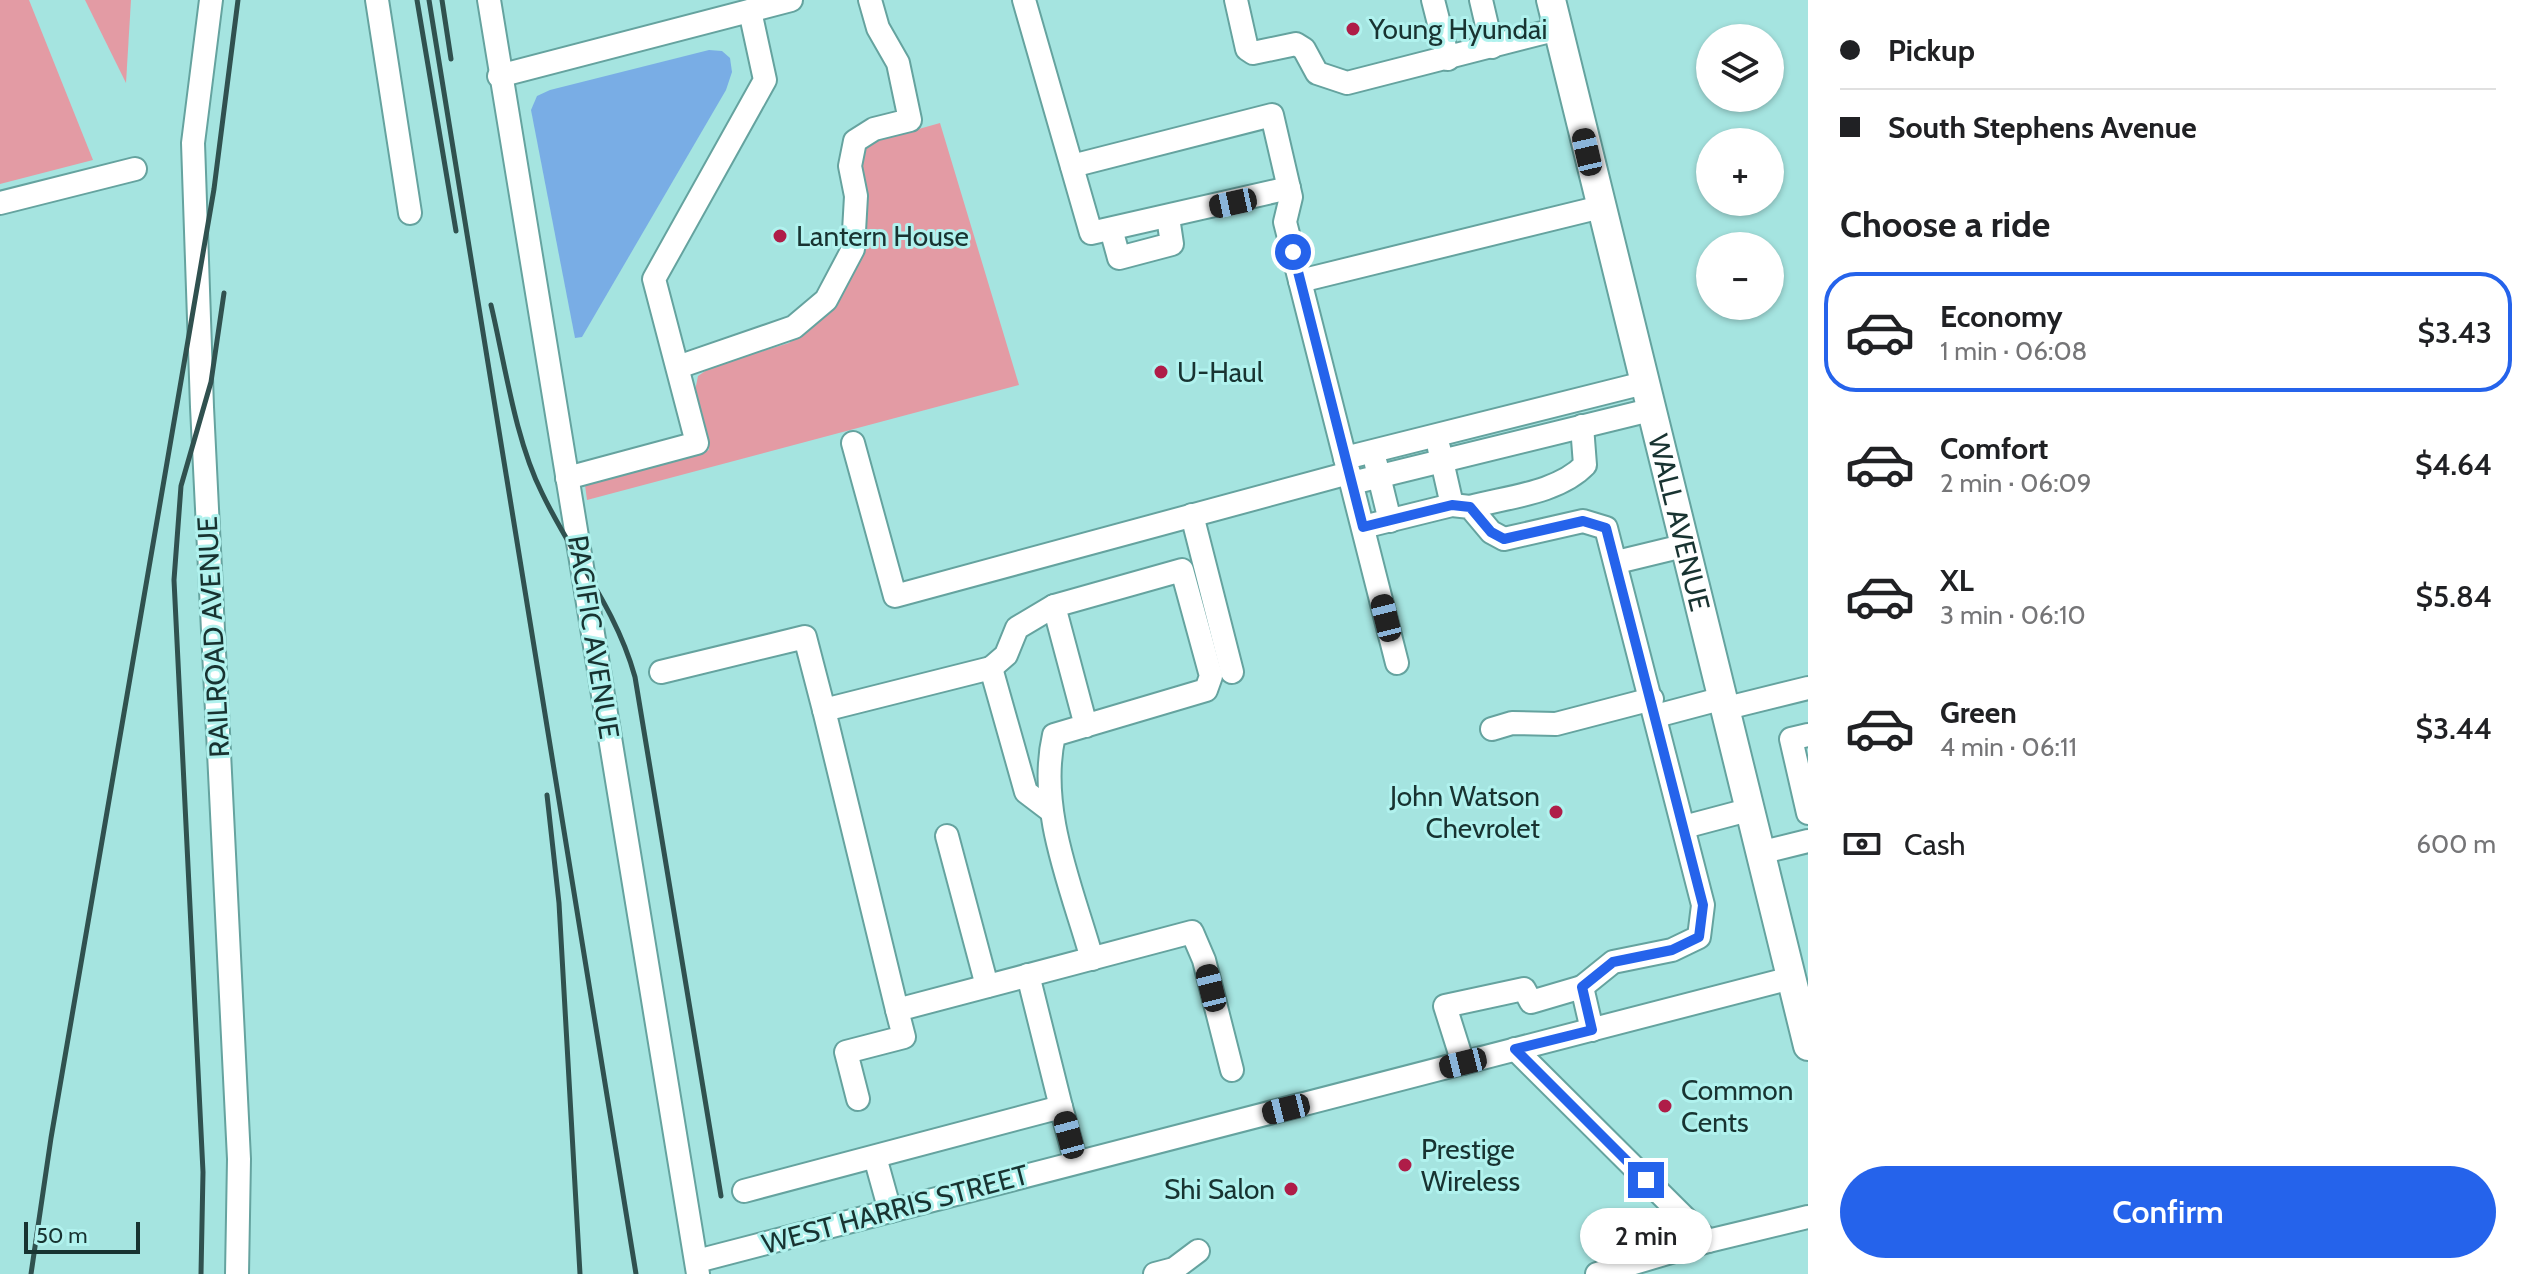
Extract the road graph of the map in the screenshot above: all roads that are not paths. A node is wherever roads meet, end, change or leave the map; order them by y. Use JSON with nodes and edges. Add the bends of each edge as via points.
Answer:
{"nodes":[{"id":1,"x":211,"y":0,"type":"edge"},
{"id":2,"x":377,"y":0,"type":"edge"},
{"id":3,"x":489,"y":0,"type":"edge"},
{"id":4,"x":791,"y":0,"type":"edge"},
{"id":5,"x":870,"y":0,"type":"edge"},
{"id":6,"x":1024,"y":0,"type":"edge"},
{"id":7,"x":1236,"y":0,"type":"edge"},
{"id":8,"x":1433,"y":0,"type":"edge"},
{"id":9,"x":1481,"y":0,"type":"edge"},
{"id":10,"x":1551,"y":0,"type":"edge"},
{"id":11,"x":750,"y":11,"type":"junction"},
{"id":12,"x":1558,"y":29,"type":"junction"},
{"id":13,"x":1492,"y":47,"type":"junction"},
{"id":14,"x":1448,"y":59,"type":"junction"},
{"id":15,"x":499,"y":76,"type":"junction"},
{"id":16,"x":1072,"y":166,"type":"junction"},
{"id":17,"x":135,"y":169,"type":"dead end"},
{"id":18,"x":1289,"y":188,"type":"junction"},
{"id":19,"x":0,"y":203,"type":"edge"},
{"id":20,"x":1601,"y":207,"type":"junction"},
{"id":21,"x":410,"y":213,"type":"dead end"},
{"id":22,"x":1300,"y":281,"type":"junction"},
{"id":23,"x":678,"y":367,"type":"junction"},
{"id":24,"x":1647,"y":397,"type":"junction"},
{"id":25,"x":1500,"y":419,"type":"junction"},
{"id":26,"x":1582,"y":426,"type":"junction"},
{"id":27,"x":1436,"y":435,"type":"junction"},
{"id":28,"x":853,"y":443,"type":"dead end"},
{"id":29,"x":1507,"y":445,"type":"junction"},
{"id":30,"x":1373,"y":451,"type":"junction"},
{"id":31,"x":1442,"y":461,"type":"junction"},
{"id":32,"x":1349,"y":471,"type":"junction"},
{"id":33,"x":1379,"y":477,"type":"junction"},
{"id":34,"x":567,"y":478,"type":"junction"},
{"id":35,"x":1461,"y":506,"type":"junction"},
{"id":36,"x":1192,"y":515,"type":"junction"},
{"id":37,"x":1390,"y":521,"type":"junction"},
{"id":38,"x":1363,"y":527,"type":"junction"},
{"id":39,"x":1683,"y":546,"type":"junction"},
{"id":40,"x":1617,"y":562,"type":"junction"},
{"id":41,"x":1054,"y":606,"type":"junction"},
{"id":42,"x":1397,"y":663,"type":"dead end"},
{"id":43,"x":991,"y":668,"type":"junction"},
{"id":44,"x":661,"y":672,"type":"dead end"},
{"id":45,"x":1232,"y":672,"type":"dead end"},
{"id":46,"x":1808,"y":688,"type":"edge"},
{"id":47,"x":1722,"y":704,"type":"junction"},
{"id":48,"x":1654,"y":707,"type":"junction"},
{"id":49,"x":824,"y":710,"type":"junction"},
{"id":50,"x":1086,"y":726,"type":"junction"},
{"id":51,"x":1492,"y":729,"type":"dead end"},
{"id":52,"x":1808,"y":735,"type":"edge"},
{"id":53,"x":1748,"y":810,"type":"junction"},
{"id":54,"x":1051,"y":811,"type":"junction"},
{"id":55,"x":1808,"y":813,"type":"edge"},
{"id":56,"x":1684,"y":827,"type":"junction"},
{"id":57,"x":947,"y":836,"type":"dead end"},
{"id":58,"x":1808,"y":841,"type":"edge"},
{"id":59,"x":1759,"y":853,"type":"junction"},
{"id":60,"x":1092,"y":959,"type":"junction"},
{"id":61,"x":1028,"y":975,"type":"junction"},
{"id":62,"x":1791,"y":978,"type":"junction"},
{"id":63,"x":987,"y":986,"type":"junction"},
{"id":64,"x":1582,"y":987,"type":"junction"},
{"id":65,"x":897,"y":1010,"type":"junction"},
{"id":66,"x":1592,"y":1030,"type":"junction"},
{"id":67,"x":1806,"y":1031,"type":"edge"},
{"id":68,"x":1515,"y":1049,"type":"junction"},
{"id":69,"x":1463,"y":1063,"type":"junction"},
{"id":70,"x":1232,"y":1070,"type":"dead end"},
{"id":71,"x":858,"y":1099,"type":"dead end"},
{"id":72,"x":1061,"y":1107,"type":"junction"},
{"id":73,"x":875,"y":1157,"type":"junction"},
{"id":74,"x":1076,"y":1162,"type":"junction"},
{"id":75,"x":744,"y":1191,"type":"dead end"},
{"id":76,"x":890,"y":1211,"type":"junction"},
{"id":77,"x":1808,"y":1217,"type":"edge"},
{"id":78,"x":1708,"y":1241,"type":"junction"},
{"id":79,"x":1198,"y":1251,"type":"dead end"},
{"id":80,"x":698,"y":1267,"type":"edge"},
{"id":81,"x":237,"y":1274,"type":"edge"},
{"id":82,"x":1155,"y":1274,"type":"edge"},
{"id":83,"x":1597,"y":1274,"type":"edge"}],
"edges":[{"from":1,"to":81,"type":"street","name":"RAILROAD AVENUE","via":[[193,158],[239,1159]]},
{"from":2,"to":21,"type":"street"},
{"from":3,"to":15,"type":"street","name":"PACIFIC AVENUE"},
{"from":4,"to":11,"type":"street"},
{"from":5,"to":23,"type":"street","via":[[878,28],[898,63],[910,120],[874,129],[855,141],[850,166],[856,196],[853,249],[826,300],[794,327]]},
{"from":6,"to":16,"type":"street"},
{"from":7,"to":14,"type":"street","via":[[1247,49],[1253,53],[1296,44],[1317,73],[1336,80],[1361,82]]},
{"from":8,"to":14,"type":"street"},
{"from":9,"to":13,"type":"street"},
{"from":10,"to":12,"type":"main road","name":"WALL AVENUE"},
{"from":11,"to":15,"type":"street"},
{"from":11,"to":23,"type":"street","via":[[765,80],[654,279]]},
{"from":12,"to":13,"type":"street"},
{"from":12,"to":20,"type":"main road","name":"WALL AVENUE"},
{"from":13,"to":14,"type":"street"},
{"from":15,"to":34,"type":"street","name":"PACIFIC AVENUE"},
{"from":16,"to":18,"type":"street","via":[[1091,233]]},
{"from":16,"to":18,"type":"street","via":[[1272,115]]},
{"from":17,"to":19,"type":"street"},
{"from":18,"to":22,"type":"street","via":[[1285,222]]},
{"from":20,"to":22,"type":"street"},
{"from":20,"to":24,"type":"main road","name":"WALL AVENUE"},
{"from":22,"to":32,"type":"street"},
{"from":23,"to":34,"type":"street","via":[[697,443]]},
{"from":24,"to":25,"type":"street"},
{"from":24,"to":26,"type":"street"},
{"from":24,"to":39,"type":"main road","name":"WALL AVENUE"},
{"from":25,"to":27,"type":"street"},
{"from":25,"to":29,"type":"street"},
{"from":26,"to":29,"type":"street"},
{"from":26,"to":35,"type":"street","via":[[1585,465],[1578,473],[1564,482]]},
{"from":27,"to":30,"type":"street"},
{"from":27,"to":31,"type":"street"},
{"from":28,"to":36,"type":"street","via":[[895,596]]},
{"from":29,"to":31,"type":"street"},
{"from":30,"to":32,"type":"street"},
{"from":30,"to":33,"type":"street"},
{"from":31,"to":33,"type":"street"},
{"from":31,"to":35,"type":"street"},
{"from":32,"to":33,"type":"street"},
{"from":32,"to":36,"type":"street"},
{"from":32,"to":38,"type":"street"},
{"from":33,"to":37,"type":"street"},
{"from":34,"to":80,"type":"street","name":"PACIFIC AVENUE"},
{"from":35,"to":37,"type":"street"},
{"from":35,"to":40,"type":"street","via":[[1504,539],[1583,521],[1597,523],[1606,528]]},
{"from":36,"to":45,"type":"street"},
{"from":37,"to":38,"type":"street"},
{"from":38,"to":42,"type":"street"},
{"from":39,"to":40,"type":"street"},
{"from":39,"to":47,"type":"main road","name":"WALL AVENUE"},
{"from":40,"to":48,"type":"street"},
{"from":41,"to":43,"type":"street","via":[[1017,628],[1006,655]]},
{"from":41,"to":50,"type":"street"},
{"from":41,"to":50,"type":"street","via":[[1182,570],[1211,676],[1206,690]]},
{"from":43,"to":49,"type":"street"},
{"from":43,"to":54,"type":"street","via":[[1026,792]]},
{"from":44,"to":49,"type":"street","via":[[805,637]]},
{"from":46,"to":47,"type":"street"},
{"from":47,"to":48,"type":"street"},
{"from":47,"to":53,"type":"main road","name":"WALL AVENUE"},
{"from":48,"to":51,"type":"street"},
{"from":48,"to":56,"type":"street"},
{"from":49,"to":65,"type":"street"},
{"from":50,"to":54,"type":"street","via":[[1054,735],[1049,755]]},
{"from":52,"to":55,"type":"street","via":[[1791,739]]},
{"from":53,"to":56,"type":"street"},
{"from":53,"to":59,"type":"main road","name":"WALL AVENUE"},
{"from":54,"to":60,"type":"street"},
{"from":56,"to":64,"type":"street","via":[[1703,905],[1699,937],[1672,950],[1613,962]]},
{"from":57,"to":63,"type":"street"},
{"from":58,"to":59,"type":"street"},
{"from":59,"to":62,"type":"main road","name":"WALL AVENUE"},
{"from":60,"to":61,"type":"street"},
{"from":60,"to":70,"type":"street","via":[[1192,932]]},
{"from":61,"to":63,"type":"street"},
{"from":61,"to":72,"type":"street"},
{"from":62,"to":66,"type":"street","name":"WEST HARRIS STREET"},
{"from":62,"to":67,"type":"main road","name":"WALL AVENUE"},
{"from":63,"to":65,"type":"street"},
{"from":64,"to":66,"type":"street"},
{"from":64,"to":69,"type":"street","via":[[1531,1002],[1524,989],[1445,1006]]},
{"from":65,"to":71,"type":"street","via":[[904,1037],[846,1052]]},
{"from":66,"to":68,"type":"street","name":"WEST HARRIS STREET"},
{"from":68,"to":69,"type":"street","name":"WEST HARRIS STREET"},
{"from":68,"to":78,"type":"street"},
{"from":69,"to":74,"type":"street","name":"WEST HARRIS STREET"},
{"from":72,"to":73,"type":"street"},
{"from":72,"to":74,"type":"street"},
{"from":73,"to":75,"type":"street"},
{"from":73,"to":76,"type":"street"},
{"from":74,"to":76,"type":"street","name":"WEST HARRIS STREET"},
{"from":76,"to":80,"type":"street","name":"WEST HARRIS STREET"},
{"from":77,"to":78,"type":"street"},
{"from":78,"to":83,"type":"street"},
{"from":79,"to":82,"type":"street","via":[[1174,1269]]}]}
